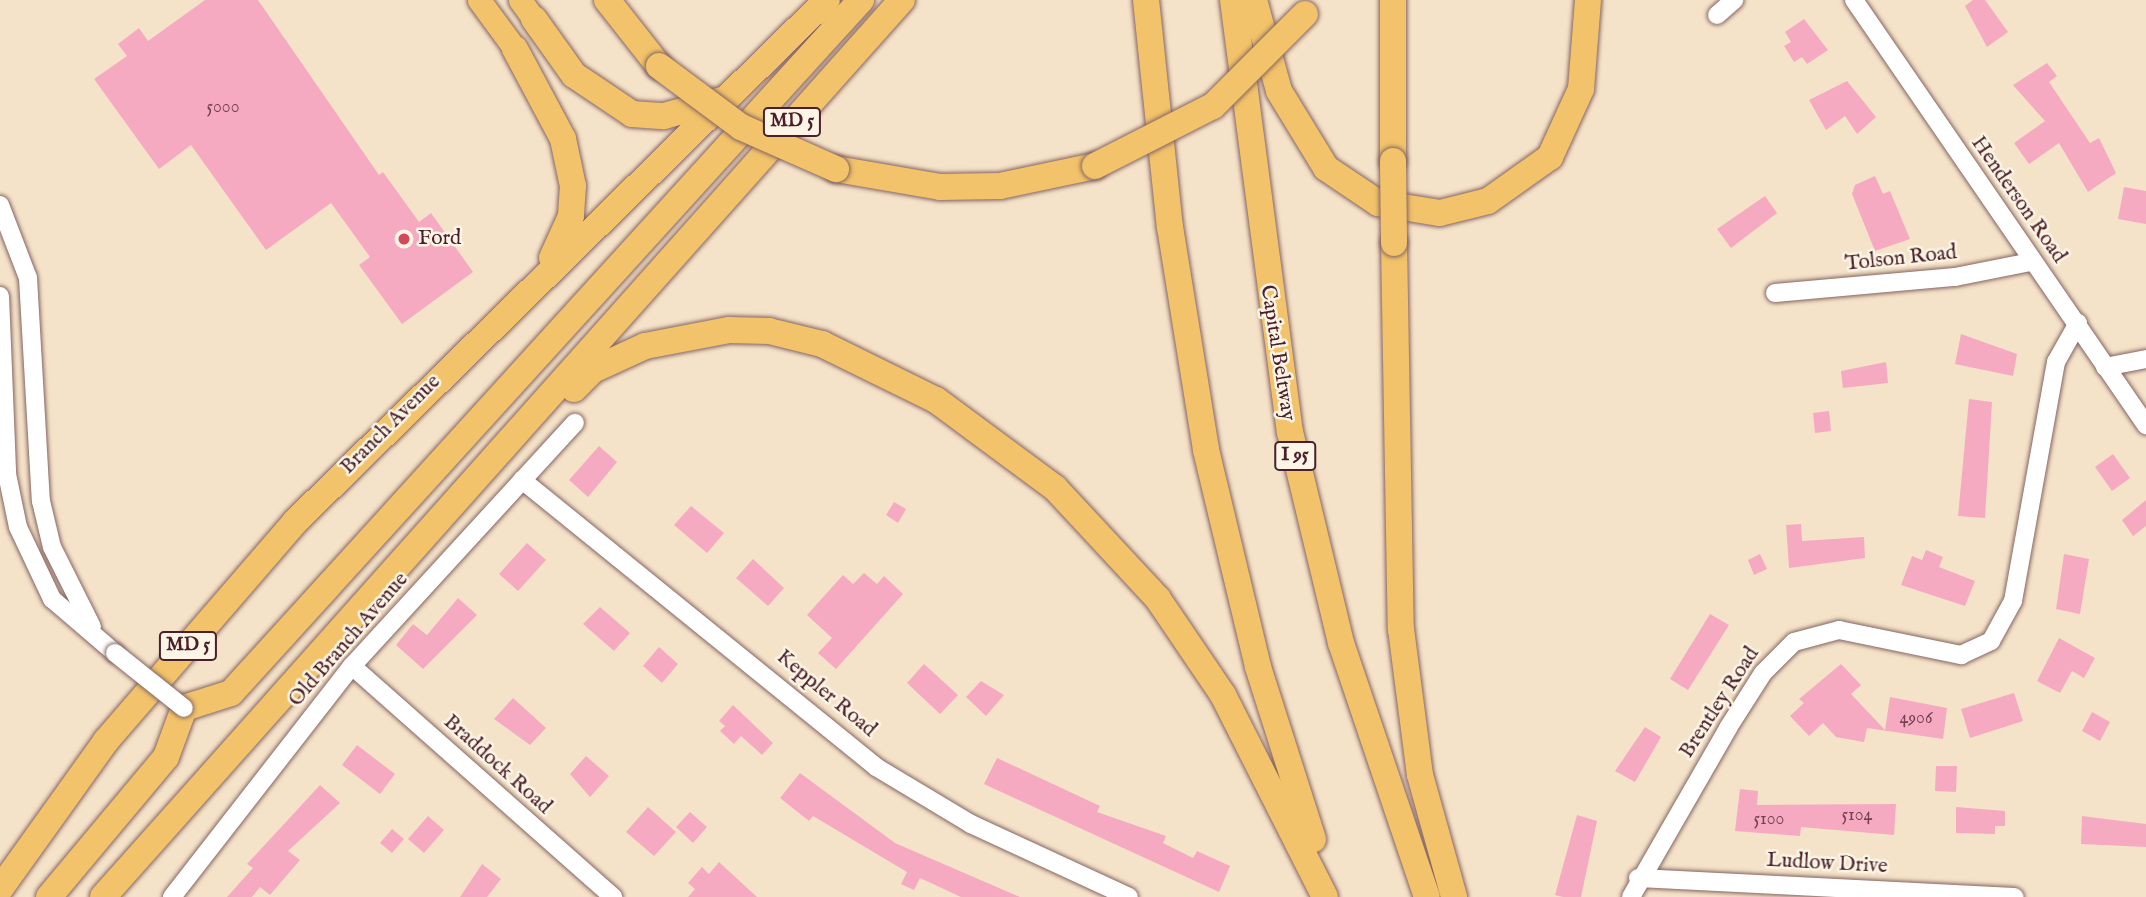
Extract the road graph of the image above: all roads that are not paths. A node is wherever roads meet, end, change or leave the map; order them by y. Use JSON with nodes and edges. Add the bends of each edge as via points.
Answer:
{"nodes":[{"id":1,"x":478,"y":0,"type":"edge"},
{"id":2,"x":607,"y":0,"type":"edge"},
{"id":3,"x":827,"y":0,"type":"edge"},
{"id":4,"x":861,"y":0,"type":"edge"},
{"id":5,"x":902,"y":0,"type":"edge"},
{"id":6,"x":1140,"y":0,"type":"edge"},
{"id":7,"x":1146,"y":0,"type":"edge"},
{"id":8,"x":1233,"y":0,"type":"edge"},
{"id":9,"x":1254,"y":0,"type":"edge"},
{"id":10,"x":1393,"y":0,"type":"edge"},
{"id":11,"x":1588,"y":0,"type":"edge"},
{"id":12,"x":1734,"y":0,"type":"edge"},
{"id":13,"x":1854,"y":0,"type":"edge"},
{"id":14,"x":1310,"y":7,"type":"edge"},
{"id":15,"x":527,"y":10,"type":"edge"},
{"id":16,"x":1717,"y":15,"type":"dead end"},
{"id":17,"x":515,"y":49,"type":"joint"},
{"id":18,"x":737,"y":94,"type":"junction"},
{"id":19,"x":1164,"y":170,"type":"junction"},
{"id":20,"x":0,"y":205,"type":"edge"},
{"id":21,"x":2031,"y":262,"type":"junction"},
{"id":22,"x":540,"y":278,"type":"junction"},
{"id":23,"x":1775,"y":293,"type":"dead end"},
{"id":24,"x":0,"y":296,"type":"edge"},
{"id":25,"x":2078,"y":323,"type":"junction"},
{"id":26,"x":2146,"y":359,"type":"edge"},
{"id":27,"x":2105,"y":367,"type":"junction"},
{"id":28,"x":575,"y":423,"type":"dead end"},
{"id":29,"x":2146,"y":425,"type":"edge"},
{"id":30,"x":485,"y":470,"type":"junction"},
{"id":31,"x":522,"y":480,"type":"junction"},
{"id":32,"x":92,"y":626,"type":"junction"},
{"id":33,"x":352,"y":667,"type":"junction"},
{"id":34,"x":181,"y":718,"type":"junction"},
{"id":35,"x":1638,"y":878,"type":"junction"},
{"id":36,"x":0,"y":889,"type":"edge"},
{"id":37,"x":49,"y":897,"type":"edge"},
{"id":38,"x":103,"y":897,"type":"edge"},
{"id":39,"x":172,"y":897,"type":"edge"},
{"id":40,"x":613,"y":897,"type":"edge"},
{"id":41,"x":1129,"y":897,"type":"edge"},
{"id":42,"x":1325,"y":897,"type":"edge"},
{"id":43,"x":1334,"y":897,"type":"edge"},
{"id":44,"x":1427,"y":897,"type":"edge"},
{"id":45,"x":1454,"y":897,"type":"edge"},
{"id":46,"x":1631,"y":897,"type":"edge"},
{"id":47,"x":2015,"y":897,"type":"edge"}],
"edges":[{"from":1,"to":17,"type":"main road"},
{"from":2,"to":14,"type":"highway","bridge":true,"via":[[659,66],[741,127],[836,169],[940,187],[1000,186],[1095,166],[1213,106]]},
{"from":3,"to":18,"type":"highway","name":"Branch Avenue","number":"MD 5"},
{"from":4,"to":34,"type":"highway","via":[[231,693]]},
{"from":5,"to":30,"type":"highway","number":"MD 5"},
{"from":6,"to":19,"type":"highway"},
{"from":7,"to":19,"type":"highway"},
{"from":8,"to":44,"type":"highway","name":"Capital Beltway","number":"I 95","via":[[1260,239],[1292,444],[1341,643]]},
{"from":9,"to":11,"type":"highway","via":[[1279,91],[1326,168],[1378,203],[1440,212],[1488,201],[1550,157],[1581,89]]},
{"from":10,"to":45,"type":"highway","bridge":true,"via":[[1402,629],[1420,775]]},
{"from":12,"to":16,"type":"street"},
{"from":13,"to":21,"type":"street","name":"Henderson Road"},
{"from":15,"to":18,"type":"highway","via":[[574,75],[632,114],[697,110]]},
{"from":17,"to":22,"type":"highway","via":[[563,139],[573,186],[570,216]]},
{"from":18,"to":22,"type":"highway","name":"Branch Avenue","number":"MD 5"},
{"from":19,"to":43,"type":"highway","via":[[1186,341],[1231,564],[1284,755]]},
{"from":20,"to":32,"type":"street","via":[[28,278],[41,500],[52,547]]},
{"from":21,"to":23,"type":"street","name":"Tolson Road","via":[[1955,277]]},
{"from":21,"to":25,"type":"street","name":"Henderson Road"},
{"from":22,"to":36,"type":"highway","name":"Branch Avenue","number":"MD 5","via":[[295,522],[106,741]]},
{"from":24,"to":32,"type":"street","via":[[7,474],[18,527],[52,599]]},
{"from":25,"to":27,"type":"street","name":"Henderson Road"},
{"from":25,"to":35,"type":"street","name":"Brentley Road","via":[[2056,362],[2013,601],[1991,641],[1961,655],[1839,630],[1794,642],[1763,673]]},
{"from":26,"to":27,"type":"street"},
{"from":27,"to":29,"type":"street","name":"Henderson Road"},
{"from":28,"to":31,"type":"street","name":"Old Branch Avenue"},
{"from":30,"to":38,"type":"highway","number":"MD 5","via":[[302,667]]},
{"from":30,"to":42,"type":"highway","via":[[593,370],[687,336],[769,331],[822,344],[883,373],[997,442],[1114,547],[1190,642],[1223,695]]},
{"from":31,"to":33,"type":"street","name":"Old Branch Avenue"},
{"from":31,"to":41,"type":"street","name":"Keppler Road","via":[[876,767],[971,824]]},
{"from":32,"to":34,"type":"street","bridge":true},
{"from":33,"to":39,"type":"street","name":"Old Branch Avenue"},
{"from":33,"to":40,"type":"street","name":"Braddock Road"},
{"from":34,"to":37,"type":"highway","via":[[166,757]]},
{"from":35,"to":46,"type":"street","name":"Brentley Road"},
{"from":35,"to":47,"type":"street","name":"Ludlow Drive"}]}
